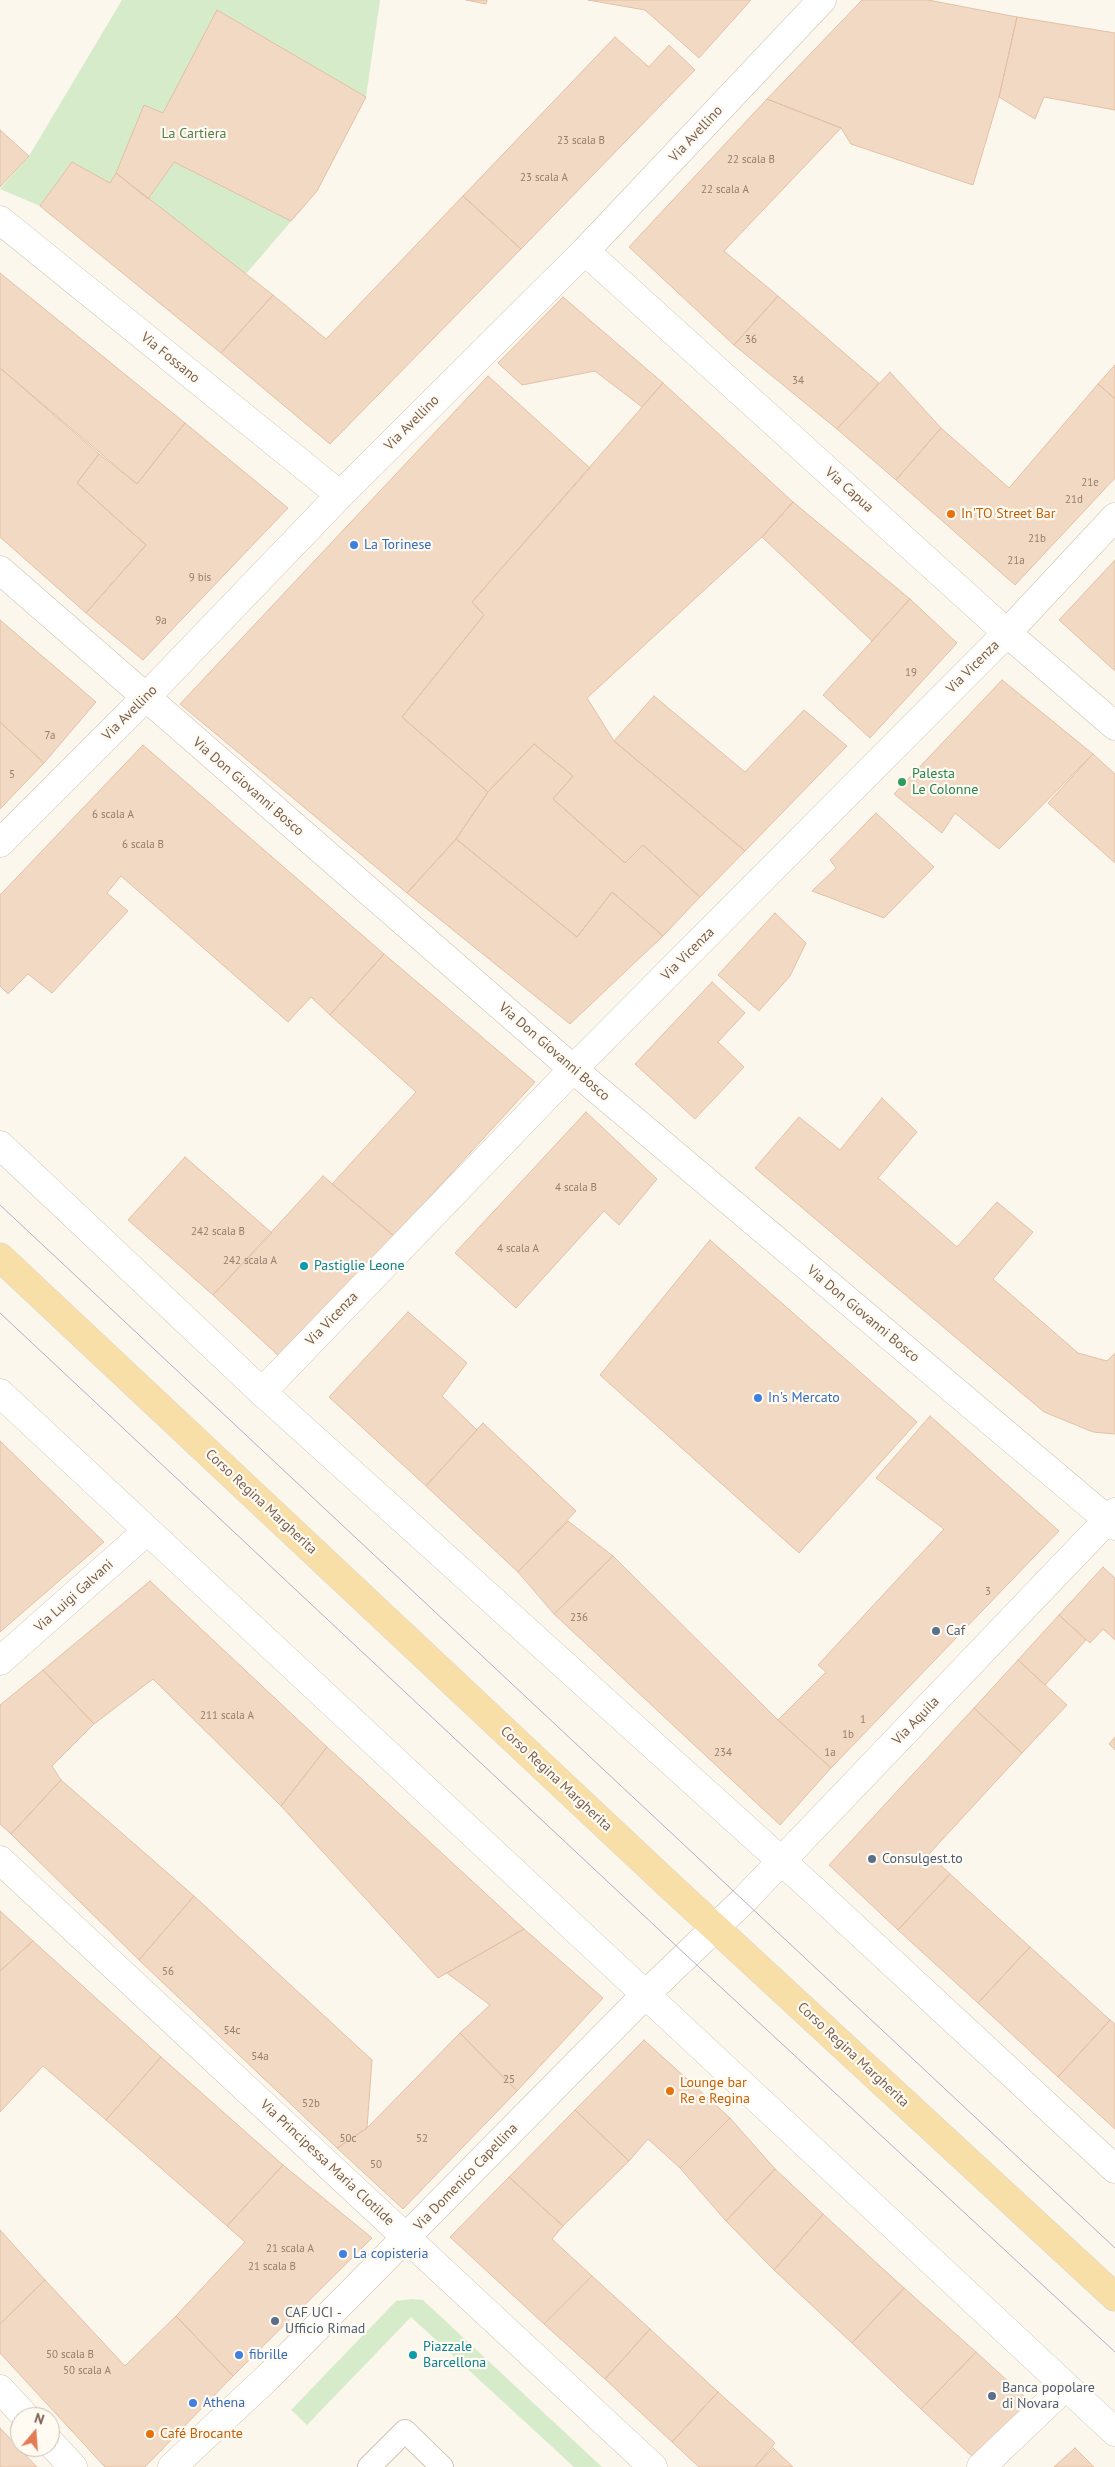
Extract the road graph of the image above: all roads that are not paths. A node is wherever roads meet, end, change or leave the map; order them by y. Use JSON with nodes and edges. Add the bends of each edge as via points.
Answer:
{"nodes":[{"id":1,"x":822,"y":0,"type":"edge"},
{"id":2,"x":0,"y":220,"type":"edge"},
{"id":3,"x":585,"y":251,"type":"junction"},
{"id":4,"x":340,"y":495,"type":"junction"},
{"id":5,"x":1115,"y":517,"type":"edge"},
{"id":6,"x":0,"y":570,"type":"edge"},
{"id":7,"x":1007,"y":633,"type":"junction"},
{"id":8,"x":145,"y":698,"type":"junction"},
{"id":9,"x":1115,"y":726,"type":"edge"},
{"id":10,"x":0,"y":843,"type":"edge"},
{"id":11,"x":573,"y":1069,"type":"junction"},
{"id":12,"x":0,"y":1145,"type":"edge"},
{"id":13,"x":0,"y":1258,"type":"edge"},
{"id":14,"x":262,"y":1392,"type":"junction"},
{"id":15,"x":0,"y":1393,"type":"edge"},
{"id":16,"x":1113,"y":1519,"type":"edge"},
{"id":17,"x":147,"y":1531,"type":"junction"},
{"id":18,"x":0,"y":1661,"type":"edge"},
{"id":19,"x":0,"y":1860,"type":"edge"},
{"id":20,"x":781,"y":1861,"type":"junction"},
{"id":21,"x":716,"y":1928,"type":"junction"},
{"id":22,"x":645,"y":1994,"type":"junction"},
{"id":23,"x":1115,"y":2169,"type":"edge"},
{"id":24,"x":408,"y":2238,"type":"junction"},
{"id":25,"x":1115,"y":2297,"type":"edge"},
{"id":26,"x":1065,"y":2387,"type":"junction"},
{"id":27,"x":0,"y":2388,"type":"edge"},
{"id":28,"x":17,"y":2407,"type":"edge"},
{"id":29,"x":1115,"y":2432,"type":"edge"},
{"id":30,"x":60,"y":2453,"type":"edge"},
{"id":31,"x":73,"y":2467,"type":"edge"},
{"id":32,"x":172,"y":2467,"type":"edge"},
{"id":33,"x":369,"y":2467,"type":"edge"},
{"id":34,"x":442,"y":2467,"type":"edge"},
{"id":35,"x":653,"y":2467,"type":"edge"},
{"id":36,"x":981,"y":2467,"type":"edge"}],
"edges":[{"from":1,"to":3,"type":"street","name":"Via Avellino"},
{"from":2,"to":4,"type":"street","name":"Via Fossano"},
{"from":3,"to":4,"type":"street","name":"Via Avellino"},
{"from":3,"to":7,"type":"street","name":"Via Capua"},
{"from":4,"to":8,"type":"street","name":"Via Avellino"},
{"from":5,"to":7,"type":"street","name":"Via Vicenza"},
{"from":6,"to":8,"type":"street","name":"Via Don Giovanni Bosco"},
{"from":7,"to":9,"type":"street","name":"Via Capua"},
{"from":7,"to":11,"type":"street","name":"Via Vicenza"},
{"from":8,"to":10,"type":"street","name":"Via Avellino"},
{"from":8,"to":11,"type":"street","name":"Via Don Giovanni Bosco"},
{"from":11,"to":14,"type":"street","name":"Via Vicenza"},
{"from":11,"to":16,"type":"street","name":"Via Don Giovanni Bosco"},
{"from":12,"to":14,"type":"street"},
{"from":13,"to":21,"type":"main road","name":"Corso Regina Margherita"},
{"from":14,"to":20,"type":"street"},
{"from":15,"to":17,"type":"street"},
{"from":16,"to":20,"type":"street","name":"Via Aquila"},
{"from":17,"to":18,"type":"street","name":"Via Luigi Galvani"},
{"from":17,"to":22,"type":"street"},
{"from":19,"to":24,"type":"street","name":"Via Principessa Maria Clotilde"},
{"from":20,"to":21,"type":"street","name":"Via Aquila"},
{"from":20,"to":23,"type":"street"},
{"from":21,"to":22,"type":"street","name":"Via Domenico Capellina"},
{"from":21,"to":25,"type":"main road","name":"Corso Regina Margherita"},
{"from":22,"to":24,"type":"street","name":"Via Domenico Capellina"},
{"from":22,"to":26,"type":"street"},
{"from":24,"to":32,"type":"street","name":"Via Domenico Capellina"},
{"from":24,"to":35,"type":"street","name":"Via Principessa Maria Clotilde"},
{"from":26,"to":29,"type":"street"},
{"from":26,"to":36,"type":"street"},
{"from":27,"to":28,"type":"street"},
{"from":30,"to":31,"type":"street"},
{"from":33,"to":34,"type":"lane","via":[[405,2431]]}]}
